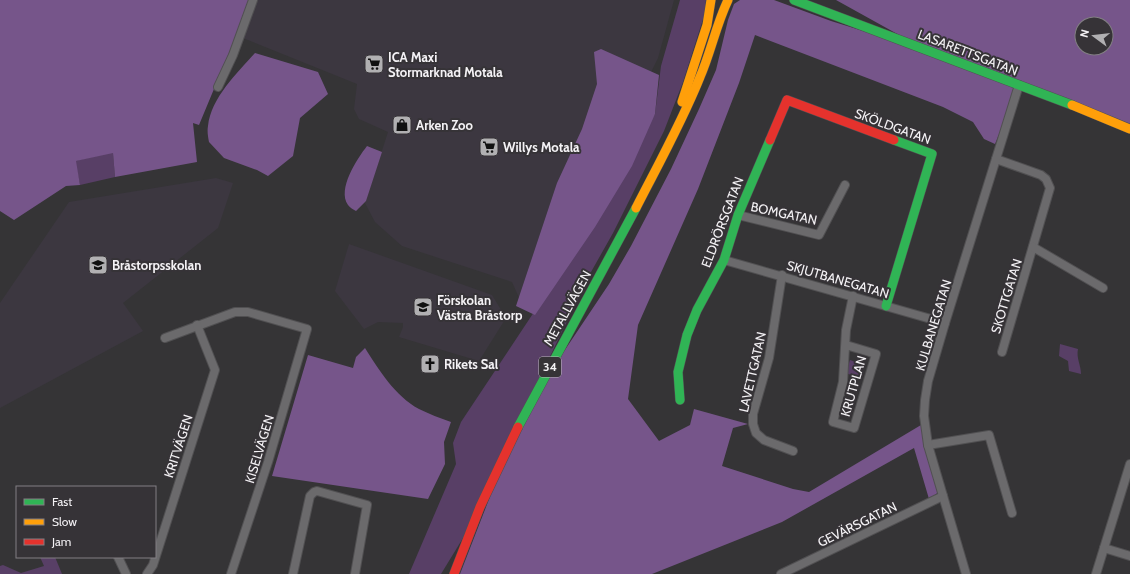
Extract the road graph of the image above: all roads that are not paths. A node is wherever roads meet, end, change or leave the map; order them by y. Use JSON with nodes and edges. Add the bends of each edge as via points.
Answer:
{"nodes":[{"id":1,"x":253,"y":0,"type":"edge"},
{"id":2,"x":711,"y":0,"type":"edge"},
{"id":3,"x":728,"y":0,"type":"edge"},
{"id":4,"x":795,"y":0,"type":"edge"},
{"id":5,"x":1019,"y":85,"type":"junction"},
{"id":6,"x":218,"y":87,"type":"dead end"},
{"id":7,"x":787,"y":100,"type":"joint"},
{"id":8,"x":1130,"y":129,"type":"edge"},
{"id":9,"x":996,"y":159,"type":"junction"},
{"id":10,"x":658,"y":166,"type":"junction"},
{"id":11,"x":844,"y":185,"type":"dead end"},
{"id":12,"x":738,"y":215,"type":"junction"},
{"id":13,"x":1033,"y":248,"type":"junction"},
{"id":14,"x":724,"y":260,"type":"junction"},
{"id":15,"x":782,"y":276,"type":"junction"},
{"id":16,"x":1103,"y":288,"type":"dead end"},
{"id":17,"x":853,"y":296,"type":"junction"},
{"id":18,"x":886,"y":306,"type":"junction"},
{"id":19,"x":945,"y":323,"type":"junction"},
{"id":20,"x":197,"y":325,"type":"junction"},
{"id":21,"x":165,"y":338,"type":"dead end"},
{"id":22,"x":846,"y":345,"type":"junction"},
{"id":23,"x":1002,"y":352,"type":"dead end"},
{"id":24,"x":680,"y":400,"type":"dead end"},
{"id":25,"x":928,"y":444,"type":"junction"},
{"id":26,"x":793,"y":451,"type":"dead end"},
{"id":27,"x":1130,"y":464,"type":"edge"},
{"id":28,"x":943,"y":496,"type":"junction"},
{"id":29,"x":1012,"y":513,"type":"dead end"},
{"id":30,"x":1104,"y":548,"type":"junction"},
{"id":31,"x":156,"y":556,"type":"edge"},
{"id":32,"x":1130,"y":556,"type":"edge"},
{"id":33,"x":118,"y":558,"type":"edge"},
{"id":34,"x":155,"y":558,"type":"edge"},
{"id":35,"x":126,"y":574,"type":"edge"},
{"id":36,"x":147,"y":574,"type":"edge"},
{"id":37,"x":231,"y":574,"type":"edge"},
{"id":38,"x":293,"y":574,"type":"edge"},
{"id":39,"x":355,"y":574,"type":"edge"},
{"id":40,"x":454,"y":574,"type":"edge"},
{"id":41,"x":781,"y":574,"type":"edge"},
{"id":42,"x":966,"y":574,"type":"edge"},
{"id":43,"x":1096,"y":574,"type":"edge"}],
"edges":[{"from":1,"to":6,"type":"street"},
{"from":2,"to":10,"type":"street","name":"METALLVÄGEN","number":"34","via":[[703,38]]},
{"from":3,"to":10,"type":"street","name":"METALLVÄGEN","number":"34","via":[[720,16],[701,77]]},
{"from":4,"to":5,"type":"street","name":"LASARETTSGATAN"},
{"from":5,"to":8,"type":"street","name":"LASARETTSGATAN"},
{"from":5,"to":9,"type":"street","name":"KULBANEGATAN"},
{"from":7,"to":12,"type":"street","name":"ELDRÖRSGATAN"},
{"from":7,"to":18,"type":"street","name":"SKÖLDGATAN","via":[[932,154]]},
{"from":9,"to":13,"type":"street","name":"SKOTTGATAN","via":[[1041,175],[1049,184],[1050,192]]},
{"from":9,"to":19,"type":"street","name":"KULBANEGATAN"},
{"from":10,"to":40,"type":"street","name":"METALLVÄGEN","number":"34","via":[[525,413],[480,507]]},
{"from":11,"to":12,"type":"street","name":"BOMGATAN","via":[[819,235]]},
{"from":12,"to":14,"type":"street","name":"ELDRÖRSGATAN"},
{"from":13,"to":16,"type":"street","name":"SKOTTGATAN"},
{"from":13,"to":23,"type":"street","name":"SKOTTGATAN"},
{"from":14,"to":15,"type":"street","name":"SKJUTBANEGATAN"},
{"from":14,"to":24,"type":"street","name":"ELDRÖRSGATAN","via":[[697,310],[681,355],[678,378]]},
{"from":15,"to":17,"type":"street","name":"SKJUTBANEGATAN"},
{"from":15,"to":26,"type":"street","name":"LAVETTGATAN","via":[[769,358],[753,414],[753,424],[756,433],[764,440]]},
{"from":17,"to":18,"type":"street","name":"SKJUTBANEGATAN"},
{"from":17,"to":22,"type":"street","name":"KRUTPLAN","via":[[846,330]]},
{"from":18,"to":19,"type":"street","name":"SKJUTBANEGATAN"},
{"from":19,"to":25,"type":"street","name":"KULBANEGATAN","via":[[925,400],[924,416]]},
{"from":20,"to":21,"type":"street"},
{"from":20,"to":31,"type":"street","name":"KRITVÄGEN","via":[[215,370]]},
{"from":20,"to":37,"type":"street","name":"KISELVÄGEN","via":[[241,311],[307,330],[268,462]]},
{"from":22,"to":22,"type":"street","name":"KRUTPLAN","via":[[843,382],[833,422],[854,428],[876,354]]},
{"from":25,"to":28,"type":"street","name":"KULBANEGATAN"},
{"from":25,"to":29,"type":"street","via":[[989,435]]},
{"from":27,"to":30,"type":"street"},
{"from":28,"to":41,"type":"street","name":"GEVÄRSGATAN"},
{"from":28,"to":42,"type":"street","name":"KULBANEGATAN"},
{"from":30,"to":32,"type":"street"},
{"from":30,"to":43,"type":"street"},
{"from":33,"to":35,"type":"street"},
{"from":34,"to":36,"type":"street","name":"KRITVÄGEN"},
{"from":38,"to":39,"type":"street","via":[[310,496],[317,491],[368,505]]}]}
